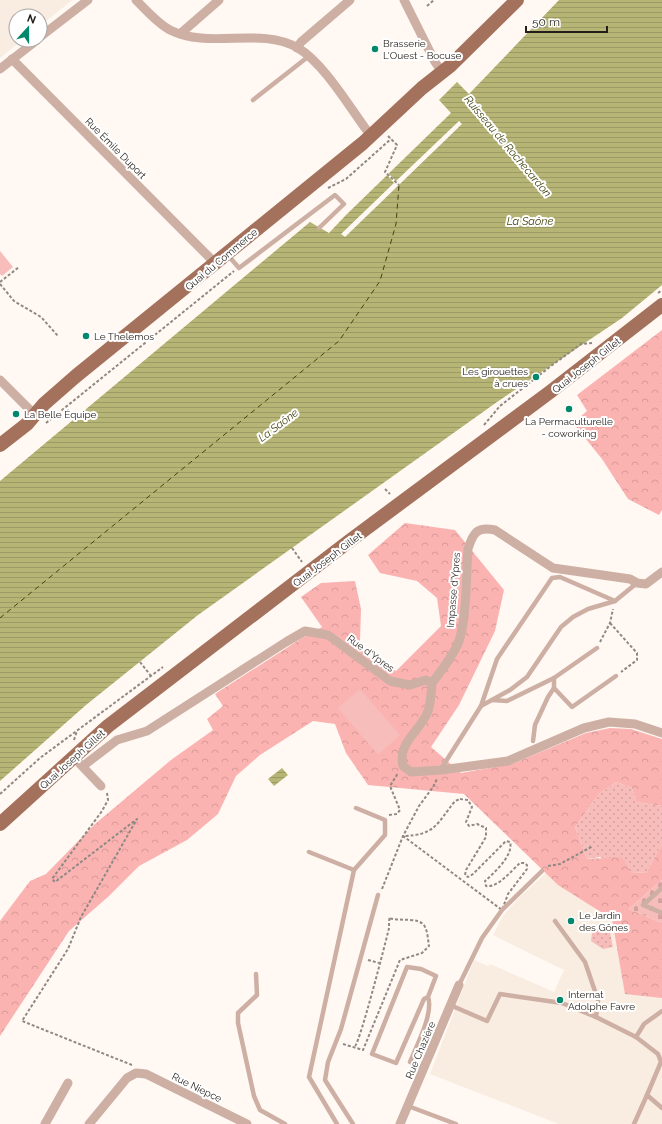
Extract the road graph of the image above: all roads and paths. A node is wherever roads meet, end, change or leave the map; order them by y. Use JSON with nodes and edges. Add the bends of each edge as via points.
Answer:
{"nodes":[{"id":1,"x":88,"y":0,"type":"edge"},
{"id":2,"x":136,"y":0,"type":"edge"},
{"id":3,"x":219,"y":0,"type":"edge"},
{"id":4,"x":350,"y":0,"type":"edge"},
{"id":5,"x":404,"y":0,"type":"edge"},
{"id":6,"x":434,"y":0,"type":"edge"},
{"id":7,"x":517,"y":0,"type":"edge"},
{"id":8,"x":427,"y":6,"type":"dead end"},
{"id":9,"x":48,"y":32,"type":"edge"},
{"id":10,"x":180,"y":34,"type":"junction"},
{"id":11,"x":26,"y":48,"type":"edge"},
{"id":12,"x":297,"y":48,"type":"junction"},
{"id":13,"x":309,"y":56,"type":"junction"},
{"id":14,"x":12,"y":59,"type":"junction"},
{"id":15,"x":0,"y":69,"type":"edge"},
{"id":16,"x":442,"y":72,"type":"junction"},
{"id":17,"x":253,"y":100,"type":"dead end"},
{"id":18,"x":371,"y":136,"type":"junction"},
{"id":19,"x":388,"y":136,"type":"dead end"},
{"id":20,"x":399,"y":185,"type":"dead end"},
{"id":21,"x":320,"y":228,"type":"dead end"},
{"id":22,"x":227,"y":254,"type":"junction"},
{"id":23,"x":215,"y":263,"type":"junction"},
{"id":24,"x":19,"y":267,"type":"dead end"},
{"id":25,"x":0,"y":277,"type":"edge"},
{"id":26,"x":227,"y":277,"type":"dead end"},
{"id":27,"x":1,"y":282,"type":"edge"},
{"id":28,"x":662,"y":305,"type":"edge"},
{"id":29,"x":58,"y":336,"type":"dead end"},
{"id":30,"x":0,"y":380,"type":"edge"},
{"id":31,"x":39,"y":420,"type":"junction"},
{"id":32,"x":0,"y":445,"type":"edge"},
{"id":33,"x":385,"y":488,"type":"dead end"},
{"id":34,"x":390,"y":494,"type":"dead end"},
{"id":35,"x":292,"y":548,"type":"dead end"},
{"id":36,"x":302,"y":562,"type":"dead end"},
{"id":37,"x":662,"y":572,"type":"edge"},
{"id":38,"x":637,"y":583,"type":"junction"},
{"id":39,"x":615,"y":601,"type":"junction"},
{"id":40,"x":610,"y":623,"type":"junction"},
{"id":41,"x":597,"y":648,"type":"joint"},
{"id":42,"x":140,"y":662,"type":"dead end"},
{"id":43,"x":151,"y":676,"type":"dead end"},
{"id":44,"x":616,"y":676,"type":"joint"},
{"id":45,"x":554,"y":678,"type":"junction"},
{"id":46,"x":432,"y":683,"type":"junction"},
{"id":47,"x":554,"y":688,"type":"junction"},
{"id":48,"x":492,"y":700,"type":"junction"},
{"id":49,"x":481,"y":706,"type":"junction"},
{"id":50,"x":77,"y":731,"type":"dead end"},
{"id":51,"x":662,"y":733,"type":"edge"},
{"id":52,"x":533,"y":741,"type":"dead end"},
{"id":53,"x":76,"y":756,"type":"junction"},
{"id":54,"x":441,"y":770,"type":"junction"},
{"id":55,"x":398,"y":773,"type":"dead end"},
{"id":56,"x":101,"y":786,"type":"dead end"},
{"id":57,"x":108,"y":800,"type":"dead end"},
{"id":58,"x":356,"y":808,"type":"dead end"},
{"id":59,"x":385,"y":820,"type":"junction"},
{"id":60,"x":0,"y":824,"type":"edge"},
{"id":61,"x":403,"y":836,"type":"junction"},
{"id":62,"x":593,"y":846,"type":"dead end"},
{"id":63,"x":309,"y":852,"type":"dead end"},
{"id":64,"x":354,"y":870,"type":"junction"},
{"id":65,"x":542,"y":871,"type":"joint"},
{"id":66,"x":662,"y":888,"type":"edge"},
{"id":67,"x":378,"y":895,"type":"joint"},
{"id":68,"x":502,"y":910,"type":"junction"},
{"id":69,"x":662,"y":913,"type":"edge"},
{"id":70,"x":555,"y":921,"type":"dead end"},
{"id":71,"x":429,"y":946,"type":"dead end"},
{"id":72,"x":361,"y":958,"type":"junction"},
{"id":73,"x":380,"y":963,"type":"junction"},
{"id":74,"x":256,"y":974,"type":"dead end"},
{"id":75,"x":459,"y":985,"type":"joint"},
{"id":76,"x":428,"y":997,"type":"junction"},
{"id":77,"x":450,"y":1005,"type":"junction"},
{"id":78,"x":662,"y":1010,"type":"edge"},
{"id":79,"x":596,"y":1017,"type":"junction"},
{"id":80,"x":636,"y":1037,"type":"junction"},
{"id":81,"x":345,"y":1044,"type":"dead end"},
{"id":82,"x":354,"y":1047,"type":"junction"},
{"id":83,"x":362,"y":1050,"type":"dead end"},
{"id":84,"x":131,"y":1064,"type":"dead end"},
{"id":85,"x":424,"y":1068,"type":"junction"},
{"id":86,"x":68,"y":1083,"type":"dead end"},
{"id":87,"x":647,"y":1095,"type":"junction"},
{"id":88,"x":408,"y":1106,"type":"junction"},
{"id":89,"x":662,"y":1108,"type":"edge"},
{"id":90,"x":45,"y":1124,"type":"edge"},
{"id":91,"x":89,"y":1124,"type":"edge"},
{"id":92,"x":247,"y":1124,"type":"edge"},
{"id":93,"x":285,"y":1124,"type":"edge"},
{"id":94,"x":337,"y":1124,"type":"edge"},
{"id":95,"x":354,"y":1124,"type":"edge"},
{"id":96,"x":400,"y":1124,"type":"edge"},
{"id":97,"x":456,"y":1124,"type":"edge"},
{"id":98,"x":634,"y":1124,"type":"edge"}],
"edges":[{"from":1,"to":9,"type":"street"},
{"from":2,"to":10,"type":"street","via":[[159,23]]},
{"from":3,"to":10,"type":"street"},
{"from":4,"to":12,"type":"street"},
{"from":5,"to":16,"type":"street"},
{"from":6,"to":8,"type":"path"},
{"from":7,"to":16,"type":"main road","name":"Quai du Commerce"},
{"from":10,"to":12,"type":"street","via":[[207,39],[270,39]]},
{"from":11,"to":14,"type":"street"},
{"from":12,"to":13,"type":"street"},
{"from":13,"to":17,"type":"lane"},
{"from":13,"to":18,"type":"street"},
{"from":14,"to":15,"type":"street"},
{"from":14,"to":23,"type":"street","name":"Rue Émile Duport"},
{"from":16,"to":18,"type":"main road","name":"Quai du Commerce"},
{"from":18,"to":22,"type":"main road","name":"Quai du Commerce"},
{"from":19,"to":20,"type":"path","via":[[397,145],[385,172]]},
{"from":21,"to":22,"type":"lane","via":[[344,204],[335,195],[239,268]]},
{"from":22,"to":23,"type":"main road","name":"Quai du Commerce"},
{"from":23,"to":31,"type":"main road","name":"Quai du Commerce","via":[[44,404]]},
{"from":24,"to":27,"type":"path"},
{"from":25,"to":27,"type":"path"},
{"from":26,"to":31,"type":"path"},
{"from":27,"to":29,"type":"path","via":[[14,301],[41,317]]},
{"from":28,"to":53,"type":"main road","name":"Quai Joseph Gillet","via":[[108,726]]},
{"from":30,"to":31,"type":"street"},
{"from":31,"to":32,"type":"main road","name":"Quai du Commerce","via":[[27,424]]},
{"from":33,"to":34,"type":"path"},
{"from":35,"to":36,"type":"path"},
{"from":37,"to":38,"type":"street","via":[[646,584]]},
{"from":38,"to":39,"type":"lane"},
{"from":38,"to":46,"type":"street","name":"Impasse d'Ypres","via":[[630,579],[553,568],[495,530],[477,530],[468,549],[459,641],[452,656]]},
{"from":39,"to":40,"type":"path"},
{"from":39,"to":48,"type":"lane","via":[[588,609],[573,617],[561,628],[527,677]]},
{"from":39,"to":49,"type":"lane","via":[[560,577],[552,578],[497,660]]},
{"from":40,"to":41,"type":"path"},
{"from":40,"to":44,"type":"path","via":[[636,653],[637,660]]},
{"from":41,"to":45,"type":"lane"},
{"from":42,"to":43,"type":"path"},
{"from":44,"to":47,"type":"lane","via":[[572,707]]},
{"from":45,"to":47,"type":"lane"},
{"from":45,"to":48,"type":"lane","via":[[507,701]]},
{"from":46,"to":53,"type":"street","name":"Rue d'Ypres","via":[[426,680],[410,685],[390,681],[328,635],[305,631],[147,731]]},
{"from":46,"to":54,"type":"street","via":[[428,711],[401,756],[403,766],[411,772]]},
{"from":47,"to":52,"type":"lane","via":[[535,725]]},
{"from":48,"to":49,"type":"lane"},
{"from":49,"to":54,"type":"lane"},
{"from":50,"to":53,"type":"path"},
{"from":51,"to":54,"type":"street","via":[[635,724],[609,722],[584,728],[508,761]]},
{"from":53,"to":56,"type":"street"},
{"from":53,"to":60,"type":"main road","name":"Quai Joseph Gillet"},
{"from":54,"to":61,"type":"path"},
{"from":55,"to":59,"type":"path","via":[[390,786],[400,810],[397,814],[390,814]]},
{"from":57,"to":84,"type":"path","via":[[52,879],[55,882],[137,819],[81,917],[68,949],[22,1021]]},
{"from":58,"to":59,"type":"lane"},
{"from":59,"to":64,"type":"lane","via":[[385,835]]},
{"from":61,"to":67,"type":"path","via":[[386,882]]},
{"from":61,"to":68,"type":"path"},
{"from":61,"to":68,"type":"path","via":[[418,836],[430,832],[455,801],[468,800],[472,806],[466,822],[469,826],[477,824],[486,828],[486,837],[465,876],[473,874],[506,841],[510,842],[510,849],[500,868],[485,881],[486,886],[490,887],[499,882],[520,863],[527,865],[527,869],[508,894]]},
{"from":62,"to":65,"type":"path"},
{"from":63,"to":64,"type":"lane"},
{"from":64,"to":94,"type":"lane","via":[[309,1077]]},
{"from":65,"to":68,"type":"lane"},
{"from":66,"to":69,"type":"lane","via":[[643,904]]},
{"from":67,"to":72,"type":"lane"},
{"from":68,"to":75,"type":"lane","via":[[482,938]]},
{"from":70,"to":79,"type":"lane","via":[[586,962],[598,1000]]},
{"from":71,"to":73,"type":"path","via":[[425,927],[420,922],[395,921],[390,917]]},
{"from":72,"to":73,"type":"path"},
{"from":72,"to":95,"type":"lane","via":[[342,1029],[328,1062],[325,1080]]},
{"from":73,"to":82,"type":"path","via":[[357,1046]]},
{"from":74,"to":93,"type":"lane","via":[[257,995],[238,1013],[238,1023],[260,1110]]},
{"from":75,"to":77,"type":"street","name":"Rue Chazière"},
{"from":76,"to":76,"type":"lane","via":[[424,999],[396,1063],[372,1054],[407,967],[421,969],[436,976]]},
{"from":76,"to":85,"type":"lane","via":[[425,1026],[410,1062]]},
{"from":77,"to":79,"type":"lane","via":[[488,1021],[500,994],[562,1003]]},
{"from":77,"to":85,"type":"street","name":"Rue Chazière"},
{"from":78,"to":80,"type":"lane","via":[[644,1024]]},
{"from":79,"to":80,"type":"lane"},
{"from":80,"to":87,"type":"lane","via":[[658,1054],[661,1062]]},
{"from":81,"to":82,"type":"path"},
{"from":82,"to":83,"type":"path"},
{"from":85,"to":88,"type":"street","name":"Rue Chazière"},
{"from":86,"to":90,"type":"street"},
{"from":87,"to":89,"type":"lane"},
{"from":87,"to":98,"type":"lane"},
{"from":88,"to":96,"type":"street","name":"Rue Chazière"},
{"from":88,"to":97,"type":"lane"},
{"from":91,"to":92,"type":"street","name":"Rue Niepce","via":[[127,1078],[136,1073],[146,1074]]}]}
